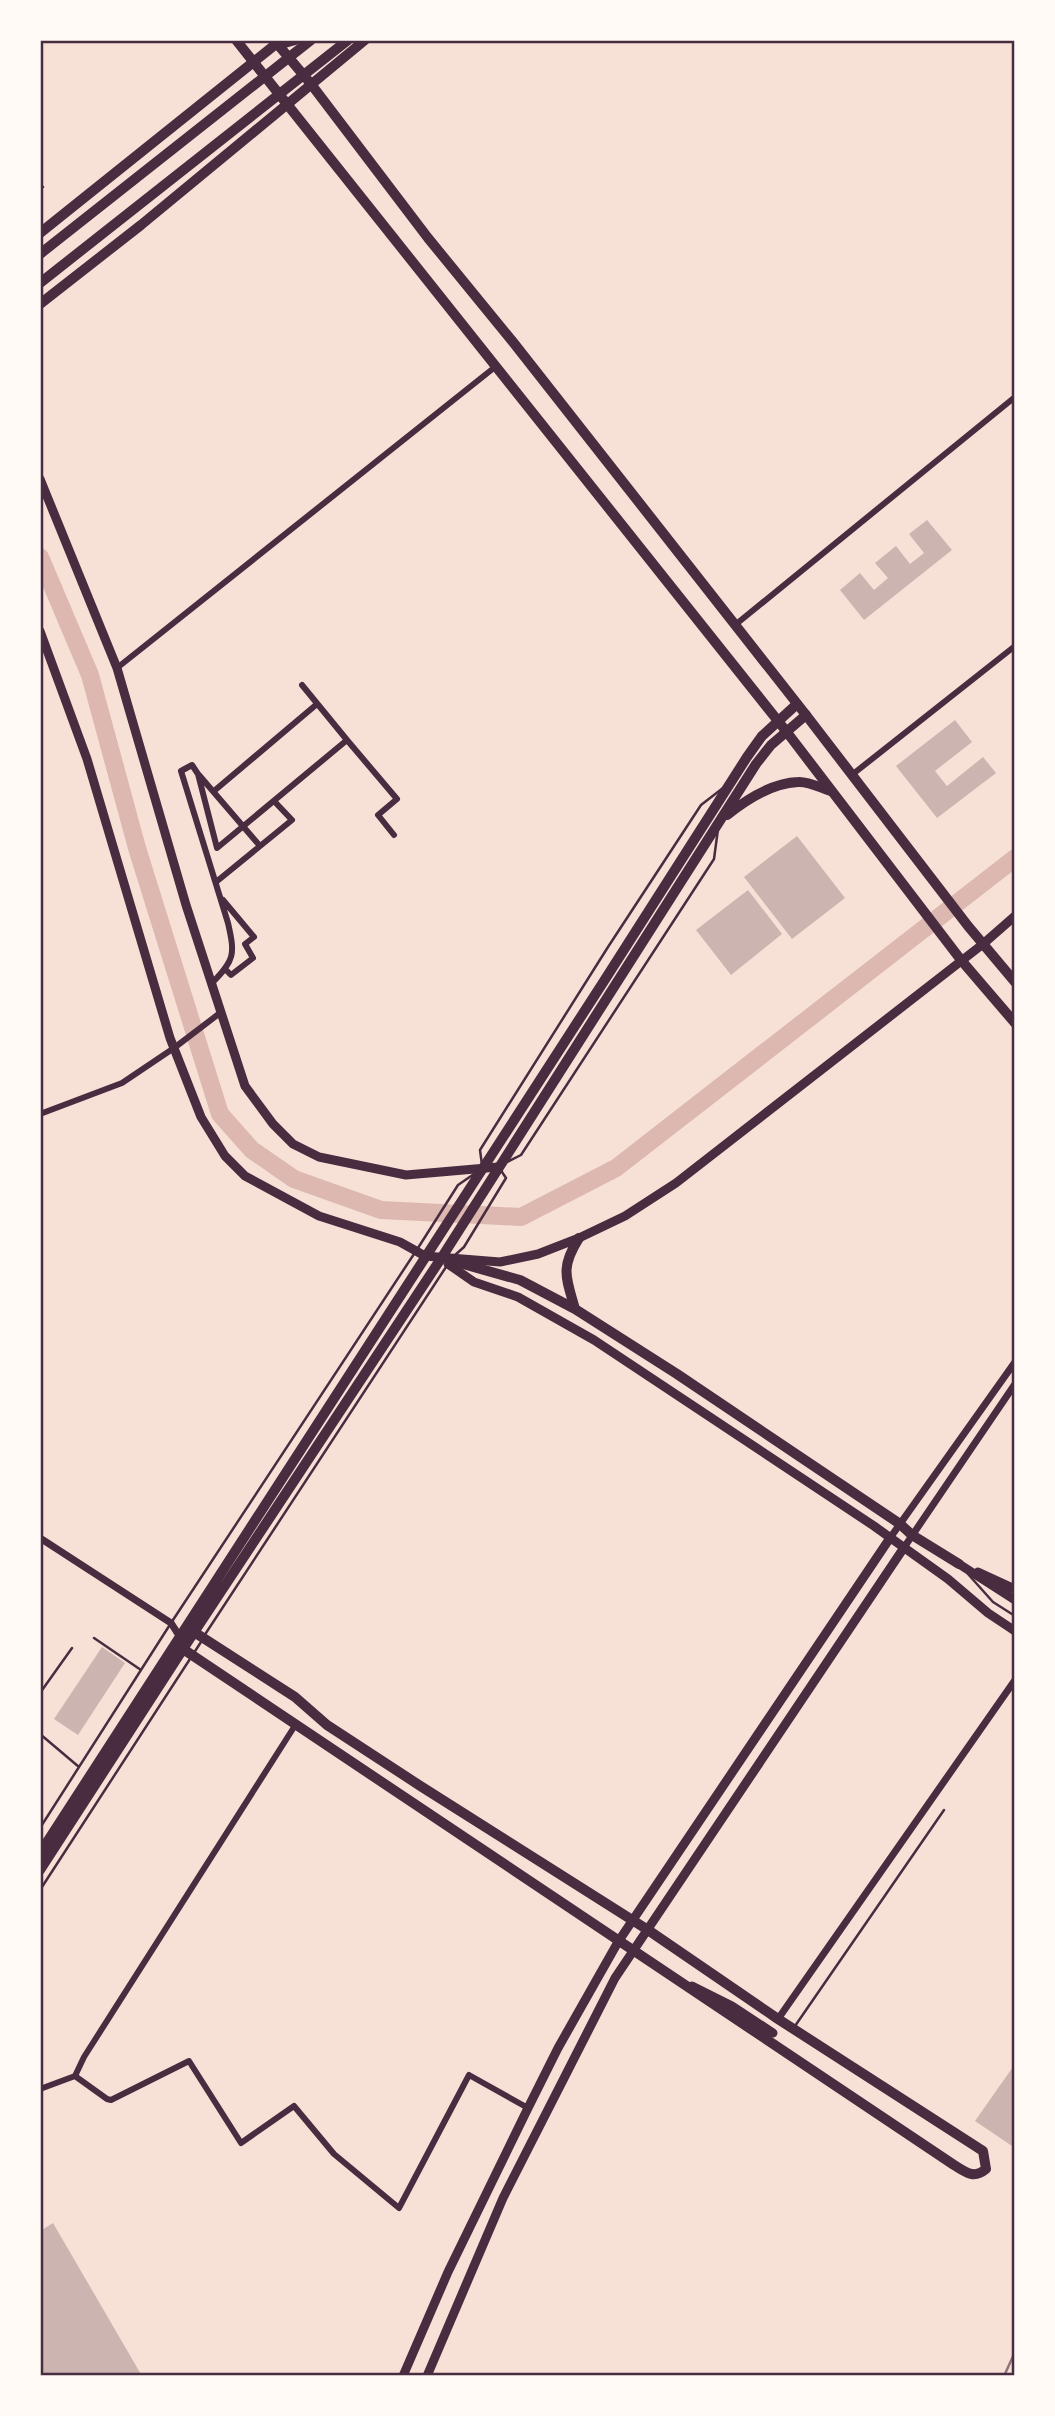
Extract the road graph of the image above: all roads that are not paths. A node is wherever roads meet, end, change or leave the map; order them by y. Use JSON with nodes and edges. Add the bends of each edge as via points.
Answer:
{"nodes":[{"id":1,"x":236,"y":40,"type":"edge"},
{"id":2,"x":295,"y":40,"type":"edge"},
{"id":3,"x":310,"y":40,"type":"edge"},
{"id":4,"x":348,"y":40,"type":"edge"},
{"id":5,"x":365,"y":40,"type":"edge"},
{"id":6,"x":278,"y":42,"type":"edge"},
{"id":7,"x":254,"y":63,"type":"junction"},
{"id":8,"x":311,"y":84,"type":"junction"},
{"id":9,"x":286,"y":106,"type":"junction"},
{"id":10,"x":143,"y":151,"type":"junction"},
{"id":11,"x":120,"y":160,"type":"dead end"},
{"id":12,"x":40,"y":233,"type":"edge"},
{"id":13,"x":40,"y":254,"type":"edge"},
{"id":14,"x":40,"y":283,"type":"edge"},
{"id":15,"x":40,"y":304,"type":"edge"},
{"id":16,"x":495,"y":367,"type":"junction"},
{"id":17,"x":1015,"y":397,"type":"edge"},
{"id":18,"x":40,"y":479,"type":"edge"},
{"id":19,"x":734,"y":625,"type":"junction"},
{"id":20,"x":40,"y":631,"type":"edge"},
{"id":21,"x":1015,"y":646,"type":"edge"},
{"id":22,"x":117,"y":668,"type":"junction"},
{"id":23,"x":302,"y":685,"type":"dead end"},
{"id":24,"x":317,"y":704,"type":"junction"},
{"id":25,"x":797,"y":704,"type":"junction"},
{"id":26,"x":806,"y":715,"type":"junction"},
{"id":27,"x":777,"y":721,"type":"junction"},
{"id":28,"x":786,"y":731,"type":"junction"},
{"id":29,"x":348,"y":740,"type":"junction"},
{"id":30,"x":198,"y":774,"type":"junction"},
{"id":31,"x":853,"y":774,"type":"junction"},
{"id":32,"x":731,"y":782,"type":"junction"},
{"id":33,"x":831,"y":790,"type":"junction"},
{"id":34,"x":214,"y":791,"type":"junction"},
{"id":35,"x":274,"y":801,"type":"junction"},
{"id":36,"x":719,"y":822,"type":"junction"},
{"id":37,"x":244,"y":826,"type":"junction"},
{"id":38,"x":394,"y":835,"type":"dead end"},
{"id":39,"x":260,"y":846,"type":"junction"},
{"id":40,"x":217,"y":848,"type":"junction"},
{"id":41,"x":208,"y":857,"type":"junction"},
{"id":42,"x":216,"y":882,"type":"junction"},
{"id":43,"x":220,"y":896,"type":"junction"},
{"id":44,"x":1015,"y":916,"type":"edge"},
{"id":45,"x":983,"y":944,"type":"junction"},
{"id":46,"x":961,"y":961,"type":"junction"},
{"id":47,"x":225,"y":970,"type":"junction"},
{"id":48,"x":1015,"y":980,"type":"edge"},
{"id":49,"x":212,"y":982,"type":"junction"},
{"id":50,"x":220,"y":1013,"type":"junction"},
{"id":51,"x":1014,"y":1023,"type":"edge"},
{"id":52,"x":174,"y":1048,"type":"junction"},
{"id":53,"x":40,"y":1114,"type":"edge"},
{"id":54,"x":498,"y":1167,"type":"junction"},
{"id":55,"x":483,"y":1168,"type":"junction"},
{"id":56,"x":579,"y":1238,"type":"junction"},
{"id":57,"x":420,"y":1253,"type":"junction"},
{"id":58,"x":448,"y":1259,"type":"junction"},
{"id":59,"x":575,"y":1309,"type":"junction"},
{"id":60,"x":1015,"y":1362,"type":"edge"},
{"id":61,"x":1015,"y":1384,"type":"edge"},
{"id":62,"x":900,"y":1524,"type":"junction"},
{"id":63,"x":912,"y":1535,"type":"junction"},
{"id":64,"x":40,"y":1538,"type":"edge"},
{"id":65,"x":890,"y":1538,"type":"junction"},
{"id":66,"x":903,"y":1549,"type":"junction"},
{"id":67,"x":958,"y":1564,"type":"junction"},
{"id":68,"x":1015,"y":1589,"type":"edge"},
{"id":69,"x":1015,"y":1600,"type":"edge"},
{"id":70,"x":1015,"y":1616,"type":"edge"},
{"id":71,"x":171,"y":1623,"type":"junction"},
{"id":72,"x":1015,"y":1630,"type":"edge"},
{"id":73,"x":199,"y":1635,"type":"junction"},
{"id":74,"x":180,"y":1637,"type":"junction"},
{"id":75,"x":94,"y":1638,"type":"dead end"},
{"id":76,"x":72,"y":1648,"type":"dead end"},
{"id":77,"x":187,"y":1652,"type":"junction"},
{"id":78,"x":141,"y":1670,"type":"junction"},
{"id":79,"x":1015,"y":1680,"type":"edge"},
{"id":80,"x":40,"y":1693,"type":"edge"},
{"id":81,"x":296,"y":1724,"type":"junction"},
{"id":82,"x":40,"y":1734,"type":"edge"},
{"id":83,"x":79,"y":1767,"type":"junction"},
{"id":84,"x":944,"y":1810,"type":"dead end"},
{"id":85,"x":40,"y":1828,"type":"edge"},
{"id":86,"x":40,"y":1853,"type":"edge"},
{"id":87,"x":40,"y":1870,"type":"edge"},
{"id":88,"x":40,"y":1890,"type":"edge"},
{"id":89,"x":632,"y":1921,"type":"junction"},
{"id":90,"x":648,"y":1930,"type":"junction"},
{"id":91,"x":618,"y":1942,"type":"junction"},
{"id":92,"x":633,"y":1952,"type":"junction"},
{"id":93,"x":656,"y":1968,"type":"junction"},
{"id":94,"x":778,"y":2019,"type":"junction"},
{"id":95,"x":793,"y":2028,"type":"junction"},
{"id":96,"x":773,"y":2033,"type":"dead end"},
{"id":97,"x":75,"y":2076,"type":"junction"},
{"id":98,"x":40,"y":2089,"type":"edge"},
{"id":99,"x":528,"y":2108,"type":"junction"},
{"id":100,"x":403,"y":2376,"type":"edge"},
{"id":101,"x":427,"y":2376,"type":"edge"}],
"edges":[{"from":1,"to":7,"type":"main road"},
{"from":2,"to":6,"type":"main road"},
{"from":3,"to":13,"type":"main road"},
{"from":4,"to":14,"type":"main road"},
{"from":5,"to":8,"type":"main road"},
{"from":6,"to":7,"type":"main road"},
{"from":6,"to":8,"type":"main road"},
{"from":7,"to":9,"type":"main road"},
{"from":7,"to":10,"type":"main road"},
{"from":8,"to":9,"type":"main road"},
{"from":8,"to":19,"type":"main road"},
{"from":9,"to":15,"type":"main road"},
{"from":9,"to":16,"type":"main road"},
{"from":10,"to":11,"type":"lane"},
{"from":10,"to":12,"type":"main road"},
{"from":16,"to":22,"type":"street"},
{"from":16,"to":27,"type":"main road"},
{"from":17,"to":19,"type":"street"},
{"from":18,"to":22,"type":"main road"},
{"from":19,"to":25,"type":"main road"},
{"from":20,"to":52,"type":"main road","via":[[87,759]]},
{"from":21,"to":31,"type":"street"},
{"from":22,"to":49,"type":"main road"},
{"from":23,"to":24,"type":"street"},
{"from":24,"to":29,"type":"street"},
{"from":24,"to":34,"type":"street"},
{"from":25,"to":26,"type":"main road"},
{"from":25,"to":27,"type":"main road"},
{"from":26,"to":28,"type":"main road"},
{"from":26,"to":31,"type":"main road"},
{"from":27,"to":28,"type":"main road"},
{"from":27,"to":32,"type":"main road"},
{"from":28,"to":33,"type":"main road"},
{"from":28,"to":36,"type":"main road","via":[[756,764]]},
{"from":29,"to":35,"type":"street"},
{"from":29,"to":38,"type":"street","via":[[397,799],[378,815]]},
{"from":30,"to":34,"type":"street"},
{"from":30,"to":40,"type":"street"},
{"from":30,"to":41,"type":"street","via":[[192,765],[181,771]]},
{"from":31,"to":45,"type":"main road"},
{"from":32,"to":55,"type":"main road"},
{"from":32,"to":55,"type":"lane","via":[[701,805],[608,947],[480,1150]]},
{"from":33,"to":36,"type":"main road","via":[[800,781],[773,787],[743,802]]},
{"from":33,"to":46,"type":"main road"},
{"from":34,"to":37,"type":"street"},
{"from":35,"to":37,"type":"street"},
{"from":35,"to":39,"type":"street","via":[[292,820]]},
{"from":36,"to":54,"type":"main road"},
{"from":36,"to":54,"type":"lane","via":[[713,859],[521,1155]]},
{"from":37,"to":39,"type":"street"},
{"from":37,"to":40,"type":"street"},
{"from":39,"to":42,"type":"street"},
{"from":40,"to":41,"type":"street"},
{"from":41,"to":42,"type":"street"},
{"from":42,"to":43,"type":"street"},
{"from":43,"to":47,"type":"street","via":[[233,948]]},
{"from":43,"to":47,"type":"street","via":[[254,937],[246,944],[253,958],[231,975]]},
{"from":44,"to":45,"type":"main road"},
{"from":45,"to":46,"type":"main road"},
{"from":45,"to":48,"type":"main road"},
{"from":46,"to":51,"type":"main road"},
{"from":46,"to":56,"type":"main road","via":[[676,1183],[625,1216]]},
{"from":47,"to":49,"type":"street"},
{"from":49,"to":50,"type":"main road"},
{"from":50,"to":52,"type":"street"},
{"from":50,"to":55,"type":"main road","via":[[245,1086],[293,1144],[319,1157],[407,1175]]},
{"from":52,"to":53,"type":"street","via":[[122,1083]]},
{"from":52,"to":57,"type":"main road","via":[[201,1117],[225,1156],[246,1176],[319,1216]]},
{"from":54,"to":55,"type":"main road"},
{"from":54,"to":58,"type":"main road","via":[[451,1242]]},
{"from":54,"to":58,"type":"lane","via":[[506,1178],[464,1247]]},
{"from":55,"to":57,"type":"main road"},
{"from":56,"to":58,"type":"main road","via":[[500,1262]]},
{"from":56,"to":59,"type":"main road","via":[[568,1255],[565,1275]]},
{"from":57,"to":58,"type":"main road"},
{"from":57,"to":71,"type":"lane"},
{"from":57,"to":74,"type":"main road"},
{"from":58,"to":59,"type":"main road","via":[[520,1280]]},
{"from":58,"to":65,"type":"main road","via":[[474,1282],[518,1297],[563,1321]]},
{"from":58,"to":73,"type":"main road"},
{"from":59,"to":62,"type":"main road"},
{"from":60,"to":62,"type":"street"},
{"from":61,"to":63,"type":"street"},
{"from":62,"to":63,"type":"main road"},
{"from":62,"to":65,"type":"street"},
{"from":63,"to":66,"type":"street"},
{"from":63,"to":67,"type":"main road"},
{"from":64,"to":71,"type":"street"},
{"from":65,"to":66,"type":"main road"},
{"from":65,"to":89,"type":"main road"},
{"from":66,"to":72,"type":"main road"},
{"from":66,"to":90,"type":"main road"},
{"from":67,"to":68,"type":"main road"},
{"from":67,"to":69,"type":"main road"},
{"from":67,"to":70,"type":"lane","via":[[993,1602]]},
{"from":71,"to":74,"type":"street"},
{"from":71,"to":78,"type":"lane"},
{"from":73,"to":74,"type":"main road"},
{"from":73,"to":77,"type":"main road"},
{"from":73,"to":89,"type":"main road","via":[[295,1697],[348,1739]]},
{"from":74,"to":77,"type":"main road"},
{"from":74,"to":86,"type":"main road"},
{"from":75,"to":78,"type":"lane"},
{"from":76,"to":80,"type":"lane"},
{"from":77,"to":81,"type":"main road"},
{"from":77,"to":87,"type":"main road"},
{"from":77,"to":88,"type":"lane"},
{"from":78,"to":83,"type":"lane"},
{"from":79,"to":94,"type":"street"},
{"from":81,"to":91,"type":"main road"},
{"from":81,"to":97,"type":"street"},
{"from":82,"to":83,"type":"lane"},
{"from":83,"to":85,"type":"lane"},
{"from":84,"to":95,"type":"lane"},
{"from":89,"to":90,"type":"main road"},
{"from":89,"to":91,"type":"main road"},
{"from":90,"to":92,"type":"main road"},
{"from":90,"to":94,"type":"main road"},
{"from":91,"to":92,"type":"main road"},
{"from":91,"to":99,"type":"main road"},
{"from":92,"to":93,"type":"main road"},
{"from":92,"to":101,"type":"main road","via":[[615,1978],[503,2198]]},
{"from":93,"to":95,"type":"main road","via":[[969,2175],[986,2169],[983,2151]]},
{"from":93,"to":96,"type":"main road","via":[[732,2006]]},
{"from":94,"to":95,"type":"main road"},
{"from":97,"to":98,"type":"street"},
{"from":97,"to":99,"type":"street","via":[[111,2100],[189,2061],[241,2143],[294,2106],[334,2154],[399,2208],[469,2075]]},
{"from":99,"to":100,"type":"main road"}]}
